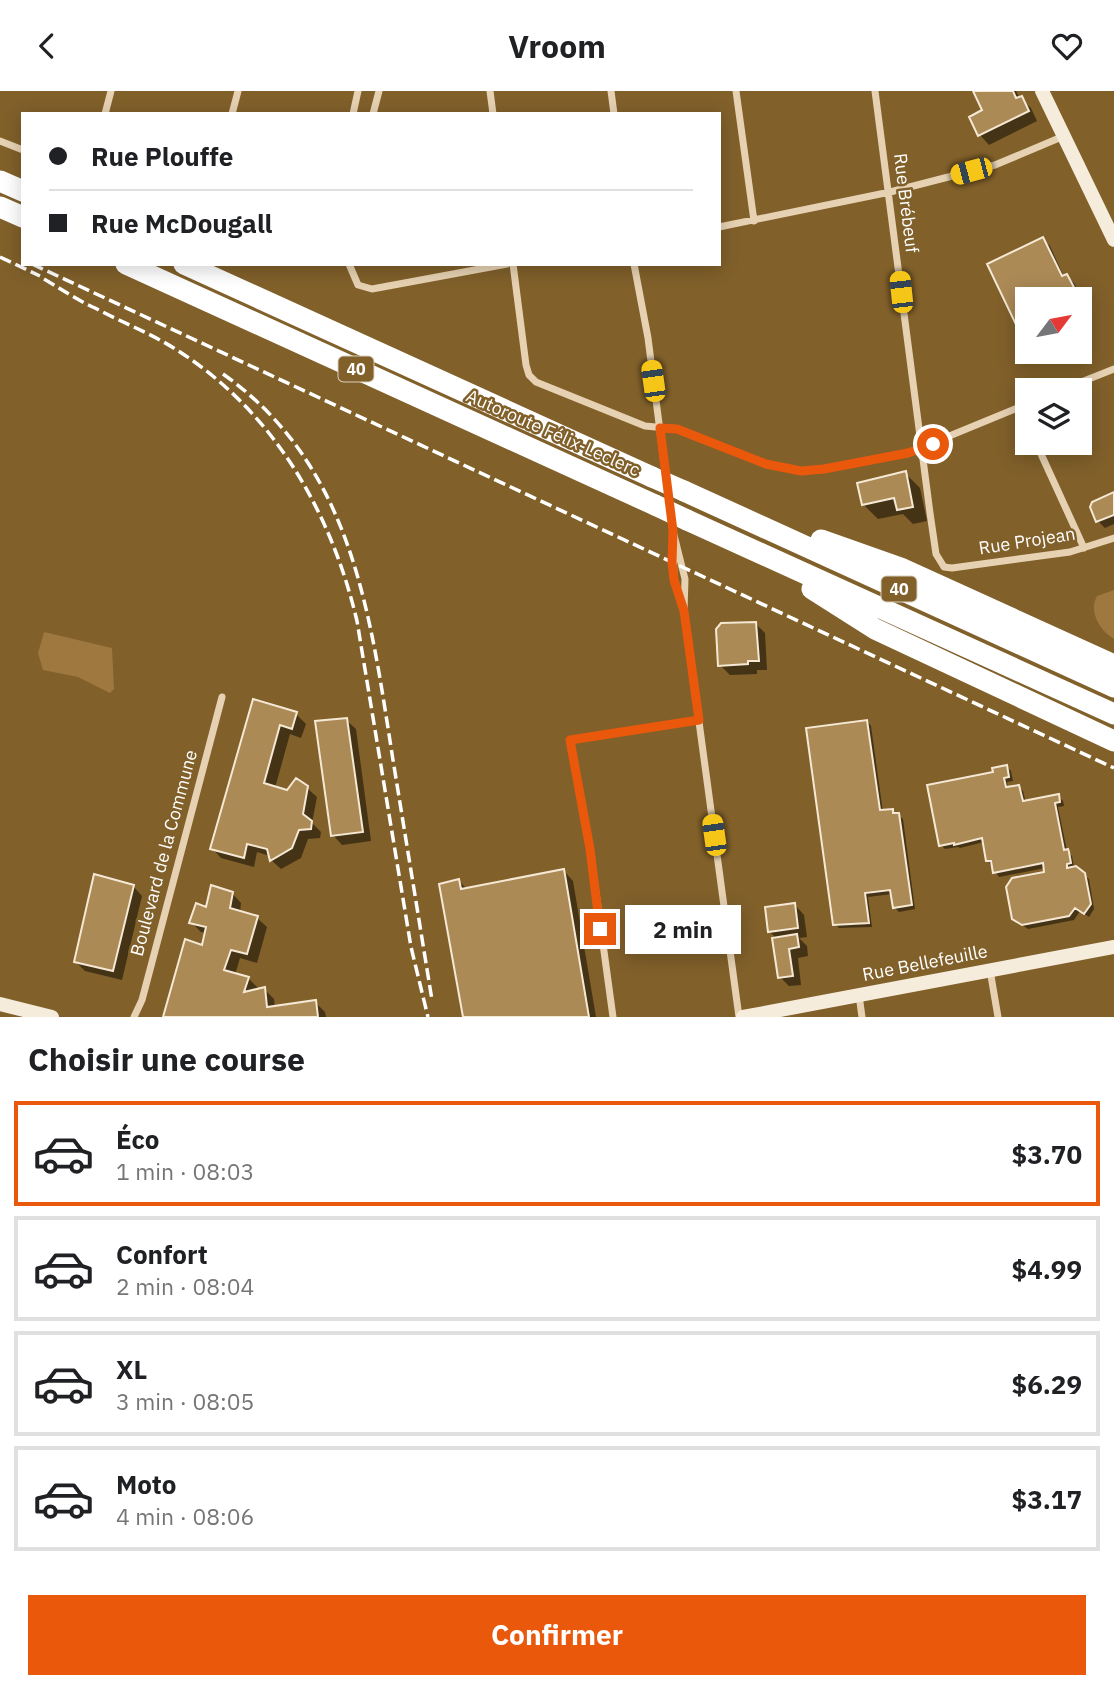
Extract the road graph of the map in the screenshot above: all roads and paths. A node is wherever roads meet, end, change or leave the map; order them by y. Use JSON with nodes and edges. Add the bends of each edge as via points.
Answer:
{"nodes":[{"id":1,"x":111,"y":91,"type":"edge"},
{"id":2,"x":238,"y":91,"type":"edge"},
{"id":3,"x":358,"y":91,"type":"edge"},
{"id":4,"x":379,"y":91,"type":"edge"},
{"id":5,"x":489,"y":91,"type":"edge"},
{"id":6,"x":611,"y":91,"type":"edge"},
{"id":7,"x":736,"y":91,"type":"edge"},
{"id":8,"x":875,"y":91,"type":"edge"},
{"id":9,"x":1042,"y":91,"type":"edge"},
{"id":10,"x":105,"y":112,"type":"edge"},
{"id":11,"x":233,"y":112,"type":"edge"},
{"id":12,"x":353,"y":112,"type":"edge"},
{"id":13,"x":374,"y":112,"type":"edge"},
{"id":14,"x":493,"y":112,"type":"edge"},
{"id":15,"x":614,"y":112,"type":"edge"},
{"id":16,"x":1064,"y":137,"type":"junction"},
{"id":17,"x":0,"y":141,"type":"edge"},
{"id":18,"x":21,"y":149,"type":"edge"},
{"id":19,"x":0,"y":181,"type":"edge"},
{"id":20,"x":21,"y":190,"type":"edge"},
{"id":21,"x":890,"y":193,"type":"junction"},
{"id":22,"x":0,"y":207,"type":"edge"},
{"id":23,"x":21,"y":216,"type":"edge"},
{"id":24,"x":754,"y":221,"type":"junction"},
{"id":25,"x":721,"y":227,"type":"edge"},
{"id":26,"x":1114,"y":240,"type":"edge"},
{"id":27,"x":130,"y":266,"type":"edge"},
{"id":28,"x":188,"y":266,"type":"edge"},
{"id":29,"x":350,"y":266,"type":"edge"},
{"id":30,"x":499,"y":266,"type":"edge"},
{"id":31,"x":510,"y":266,"type":"edge"},
{"id":32,"x":634,"y":266,"type":"edge"},
{"id":33,"x":1114,"y":369,"type":"edge"},
{"id":34,"x":1091,"y":378,"type":"edge"},
{"id":35,"x":1015,"y":409,"type":"edge"},
{"id":36,"x":660,"y":428,"type":"junction"},
{"id":37,"x":922,"y":448,"type":"junction"},
{"id":38,"x":1041,"y":455,"type":"edge"},
{"id":39,"x":684,"y":491,"type":"junction"},
{"id":40,"x":680,"y":525,"type":"junction"},
{"id":41,"x":1114,"y":538,"type":"edge"},
{"id":42,"x":746,"y":547,"type":"junction"},
{"id":43,"x":1084,"y":548,"type":"junction"},
{"id":44,"x":944,"y":567,"type":"joint"},
{"id":45,"x":1114,"y":664,"type":"edge"},
{"id":46,"x":1114,"y":687,"type":"edge"},
{"id":47,"x":222,"y":697,"type":"dead end"},
{"id":48,"x":1114,"y":713,"type":"edge"},
{"id":49,"x":699,"y":720,"type":"junction"},
{"id":50,"x":1114,"y":741,"type":"edge"},
{"id":51,"x":1114,"y":947,"type":"edge"},
{"id":52,"x":990,"y":970,"type":"junction"},
{"id":53,"x":859,"y":995,"type":"junction"},
{"id":54,"x":0,"y":1004,"type":"edge"},
{"id":55,"x":52,"y":1017,"type":"edge"},
{"id":56,"x":134,"y":1017,"type":"edge"},
{"id":57,"x":612,"y":1017,"type":"edge"},
{"id":58,"x":741,"y":1017,"type":"edge"},
{"id":59,"x":862,"y":1017,"type":"edge"},
{"id":60,"x":998,"y":1017,"type":"edge"}],
"edges":[{"from":1,"to":10,"type":"street"},
{"from":2,"to":11,"type":"street"},
{"from":3,"to":12,"type":"street"},
{"from":4,"to":13,"type":"street"},
{"from":5,"to":14,"type":"street"},
{"from":6,"to":15,"type":"street"},
{"from":7,"to":24,"type":"street"},
{"from":8,"to":21,"type":"street","name":"Rue Brébeuf"},
{"from":9,"to":16,"type":"main road"},
{"from":16,"to":21,"type":"street","via":[[995,165]]},
{"from":16,"to":26,"type":"main road"},
{"from":17,"to":18,"type":"street"},
{"from":19,"to":20,"type":"highway"},
{"from":21,"to":24,"type":"street"},
{"from":21,"to":37,"type":"street","name":"Rue Brébeuf"},
{"from":22,"to":23,"type":"highway"},
{"from":24,"to":25,"type":"street"},
{"from":27,"to":40,"type":"highway","name":"Autoroute Félix-Leclerc","number":"40","bridge":true,"via":[[655,505]]},
{"from":28,"to":39,"type":"highway","name":"Autoroute Félix-Leclerc","number":"40","bridge":true},
{"from":29,"to":30,"type":"street","via":[[356,283],[372,289]]},
{"from":31,"to":36,"type":"street","via":[[531,377],[544,387]]},
{"from":32,"to":36,"type":"street"},
{"from":33,"to":34,"type":"street"},
{"from":35,"to":37,"type":"street"},
{"from":36,"to":37,"type":"street","via":[[677,429],[766,464],[801,471]]},
{"from":36,"to":40,"type":"street"},
{"from":37,"to":44,"type":"street","name":"Rue Brébeuf","via":[[935,552]]},
{"from":38,"to":43,"type":"street"},
{"from":39,"to":45,"type":"highway","via":[[903,569]]},
{"from":39,"to":46,"type":"highway","name":"Autoroute Félix-Leclerc","number":"40"},
{"from":40,"to":42,"type":"highway","name":"Autoroute Félix-Leclerc","number":"40"},
{"from":40,"to":49,"type":"street","via":[[684,611]]},
{"from":41,"to":43,"type":"street","name":"Rue Projean"},
{"from":42,"to":48,"type":"highway","name":"Autoroute Félix-Leclerc","number":"40"},
{"from":42,"to":50,"type":"highway","via":[[875,629]]},
{"from":43,"to":44,"type":"street","name":"Rue Projean"},
{"from":47,"to":56,"type":"street","name":"Boulevard de la Commune"},
{"from":49,"to":57,"type":"street","via":[[570,740]]},
{"from":49,"to":58,"type":"street"},
{"from":51,"to":52,"type":"main road","name":"Rue Bellefeuille"},
{"from":52,"to":53,"type":"main road","name":"Rue Bellefeuille"},
{"from":52,"to":60,"type":"street"},
{"from":53,"to":58,"type":"main road","name":"Rue Bellefeuille"},
{"from":53,"to":59,"type":"street"},
{"from":54,"to":55,"type":"main road"}]}
